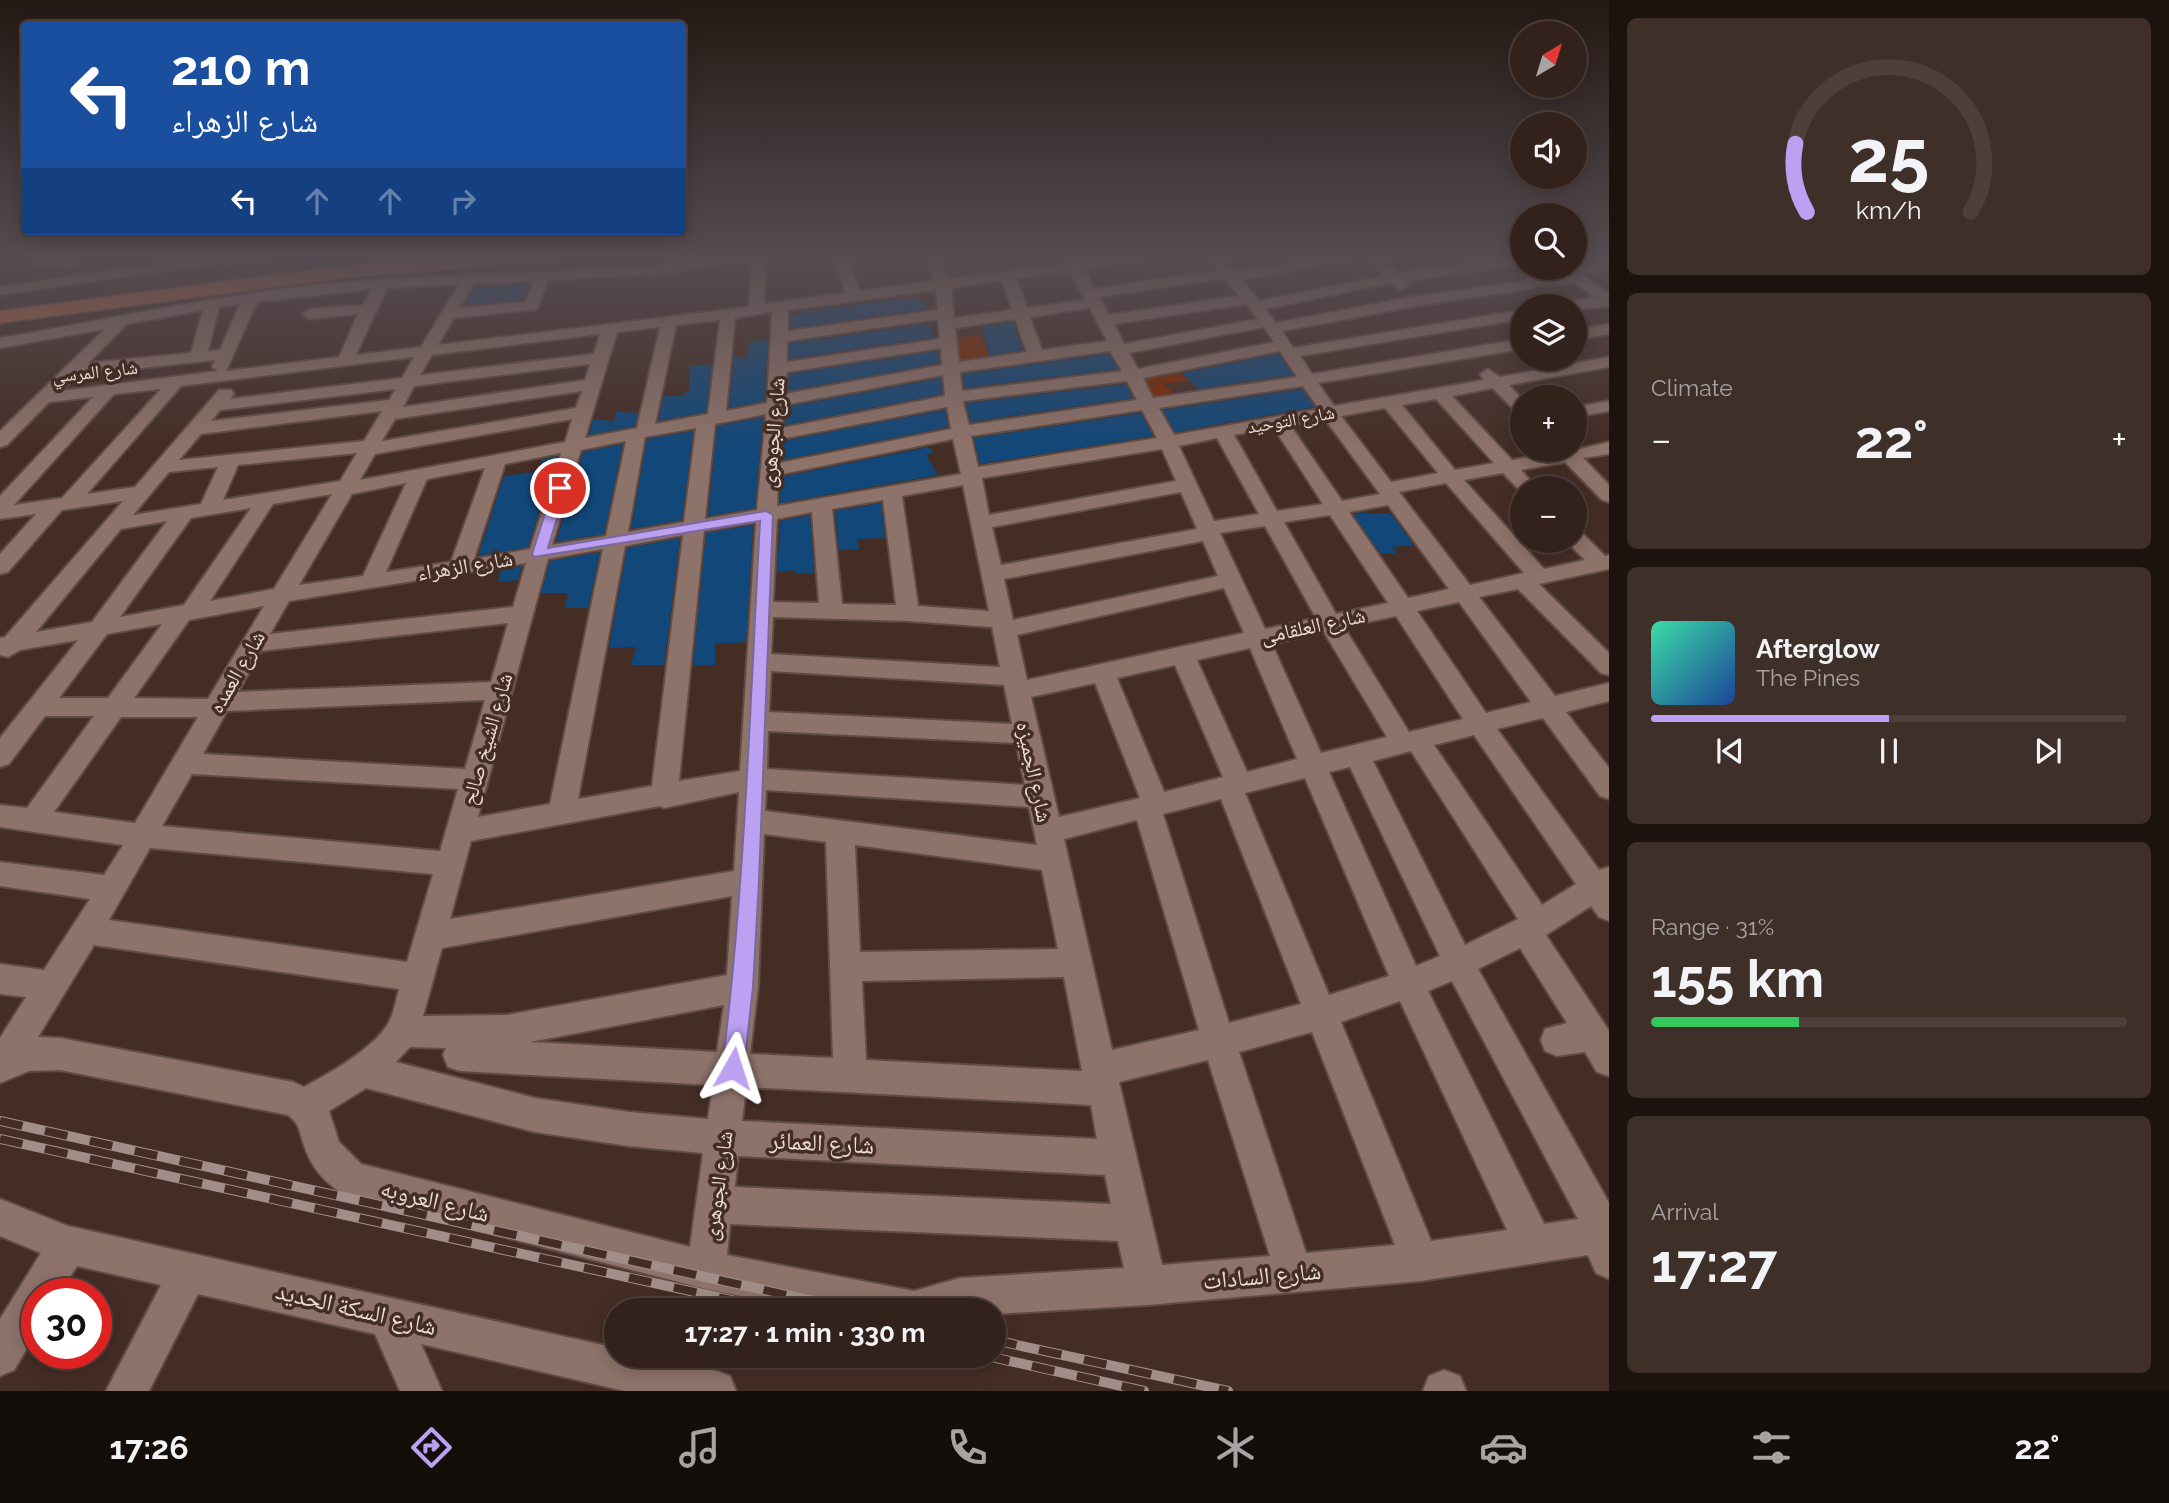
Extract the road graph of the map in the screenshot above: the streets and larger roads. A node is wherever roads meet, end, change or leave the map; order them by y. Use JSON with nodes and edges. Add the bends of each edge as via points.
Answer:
{"nodes":[{"id":1,"x":118,"y":321,"type":"edge"},
{"id":2,"x":122,"y":321,"type":"edge"},
{"id":3,"x":208,"y":321,"type":"edge"},
{"id":4,"x":241,"y":321,"type":"edge"},
{"id":5,"x":363,"y":321,"type":"edge"},
{"id":6,"x":443,"y":321,"type":"edge"},
{"id":7,"x":677,"y":321,"type":"edge"},
{"id":8,"x":727,"y":321,"type":"edge"},
{"id":9,"x":773,"y":321,"type":"edge"},
{"id":10,"x":946,"y":321,"type":"edge"},
{"id":11,"x":995,"y":321,"type":"edge"},
{"id":12,"x":1024,"y":321,"type":"edge"},
{"id":13,"x":1103,"y":321,"type":"edge"},
{"id":14,"x":1267,"y":321,"type":"edge"},
{"id":15,"x":1295,"y":321,"type":"edge"},
{"id":16,"x":1437,"y":321,"type":"edge"},
{"id":17,"x":1476,"y":321,"type":"edge"},
{"id":18,"x":669,"y":322,"type":"junction"},
{"id":19,"x":1270,"y":325,"type":"junction"},
{"id":20,"x":1442,"y":326,"type":"junction"},
{"id":21,"x":610,"y":328,"type":"junction"},
{"id":22,"x":1609,"y":329,"type":"edge"},
{"id":23,"x":1587,"y":333,"type":"edge"},
{"id":24,"x":780,"y":337,"type":"junction"},
{"id":25,"x":948,"y":337,"type":"junction"},
{"id":26,"x":1188,"y":337,"type":"junction"},
{"id":27,"x":0,"y":343,"type":"edge"},
{"id":28,"x":1510,"y":346,"type":"edge"},
{"id":29,"x":1116,"y":347,"type":"junction"},
{"id":30,"x":1287,"y":349,"type":"junction"},
{"id":31,"x":284,"y":350,"type":"dead end"},
{"id":32,"x":428,"y":351,"type":"junction"},
{"id":33,"x":1468,"y":353,"type":"junction"},
{"id":34,"x":226,"y":354,"type":"junction"},
{"id":35,"x":1036,"y":355,"type":"junction"},
{"id":36,"x":198,"y":357,"type":"junction"},
{"id":37,"x":602,"y":358,"type":"junction"},
{"id":38,"x":1215,"y":359,"type":"junction"},
{"id":39,"x":345,"y":361,"type":"junction"},
{"id":40,"x":1609,"y":362,"type":"edge"},
{"id":41,"x":1587,"y":366,"type":"joint"},
{"id":42,"x":779,"y":368,"type":"junction"},
{"id":43,"x":73,"y":370,"type":"junction"},
{"id":44,"x":278,"y":370,"type":"junction"},
{"id":45,"x":1561,"y":371,"type":"edge"},
{"id":46,"x":241,"y":375,"type":"junction"},
{"id":47,"x":1130,"y":375,"type":"junction"},
{"id":48,"x":216,"y":378,"type":"junction"},
{"id":49,"x":1309,"y":380,"type":"junction"},
{"id":50,"x":410,"y":382,"type":"junction"},
{"id":51,"x":175,"y":383,"type":"junction"},
{"id":52,"x":1497,"y":383,"type":"junction"},
{"id":53,"x":1609,"y":383,"type":"edge"},
{"id":54,"x":593,"y":384,"type":"junction"},
{"id":55,"x":1250,"y":389,"type":"junction"},
{"id":56,"x":109,"y":390,"type":"junction"},
{"id":57,"x":1440,"y":393,"type":"junction"},
{"id":58,"x":1510,"y":396,"type":"edge"},
{"id":59,"x":43,"y":398,"type":"junction"},
{"id":60,"x":954,"y":399,"type":"junction"},
{"id":61,"x":1390,"y":402,"type":"junction"},
{"id":62,"x":777,"y":404,"type":"junction"},
{"id":63,"x":1147,"y":405,"type":"junction"},
{"id":64,"x":1609,"y":406,"type":"edge"},
{"id":65,"x":214,"y":407,"type":"junction"},
{"id":66,"x":393,"y":409,"type":"junction"},
{"id":67,"x":1587,"y":410,"type":"edge"},
{"id":68,"x":584,"y":412,"type":"junction"},
{"id":69,"x":1330,"y":413,"type":"junction"},
{"id":70,"x":711,"y":418,"type":"junction"},
{"id":71,"x":1281,"y":422,"type":"junction"},
{"id":72,"x":194,"y":429,"type":"junction"},
{"id":73,"x":641,"y":432,"type":"junction"},
{"id":74,"x":961,"y":432,"type":"junction"},
{"id":75,"x":1223,"y":432,"type":"junction"},
{"id":76,"x":772,"y":435,"type":"junction"},
{"id":77,"x":0,"y":441,"type":"edge"},
{"id":78,"x":1168,"y":442,"type":"junction"},
{"id":79,"x":574,"y":445,"type":"junction"},
{"id":80,"x":371,"y":448,"type":"junction"},
{"id":81,"x":1609,"y":448,"type":"edge"},
{"id":82,"x":1587,"y":451,"type":"edge"},
{"id":83,"x":497,"y":460,"type":"junction"},
{"id":84,"x":230,"y":461,"type":"junction"},
{"id":85,"x":1528,"y":462,"type":"edge"},
{"id":86,"x":1576,"y":462,"type":"edge"},
{"id":87,"x":163,"y":467,"type":"junction"},
{"id":88,"x":1507,"y":467,"type":"junction"},
{"id":89,"x":769,"y":471,"type":"junction"},
{"id":90,"x":419,"y":476,"type":"junction"},
{"id":91,"x":972,"y":476,"type":"junction"},
{"id":92,"x":1516,"y":476,"type":"edge"},
{"id":93,"x":1451,"y":477,"type":"junction"},
{"id":94,"x":1187,"y":485,"type":"junction"},
{"id":95,"x":346,"y":488,"type":"junction"},
{"id":96,"x":141,"y":492,"type":"junction"},
{"id":97,"x":892,"y":493,"type":"junction"},
{"id":98,"x":1392,"y":493,"type":"junction"},
{"id":99,"x":1608,"y":494,"type":"edge"},
{"id":100,"x":266,"y":500,"type":"junction"},
{"id":101,"x":61,"y":504,"type":"junction"},
{"id":102,"x":822,"y":506,"type":"junction"},
{"id":103,"x":1335,"y":508,"type":"junction"},
{"id":104,"x":209,"y":509,"type":"junction"},
{"id":105,"x":0,"y":510,"type":"edge"},
{"id":106,"x":184,"y":513,"type":"junction"},
{"id":107,"x":766,"y":515,"type":"junction"},
{"id":108,"x":1272,"y":519,"type":"junction"},
{"id":109,"x":981,"y":523,"type":"junction"},
{"id":110,"x":114,"y":524,"type":"junction"},
{"id":111,"x":693,"y":528,"type":"junction"},
{"id":112,"x":1208,"y":531,"type":"junction"},
{"id":113,"x":615,"y":541,"type":"junction"},
{"id":114,"x":1587,"y":552,"type":"edge"},
{"id":115,"x":539,"y":554,"type":"junction"},
{"id":116,"x":0,"y":567,"type":"edge"},
{"id":117,"x":460,"y":568,"type":"junction"},
{"id":118,"x":1602,"y":569,"type":"edge"},
{"id":119,"x":992,"y":574,"type":"junction"},
{"id":120,"x":1531,"y":579,"type":"junction"},
{"id":121,"x":1230,"y":580,"type":"junction"},
{"id":122,"x":371,"y":581,"type":"junction"},
{"id":123,"x":1464,"y":593,"type":"junction"},
{"id":124,"x":283,"y":595,"type":"junction"},
{"id":125,"x":1402,"y":607,"type":"junction"},
{"id":126,"x":762,"y":609,"type":"junction"},
{"id":127,"x":831,"y":610,"type":"junction"},
{"id":128,"x":908,"y":613,"type":"junction"},
{"id":129,"x":186,"y":614,"type":"junction"},
{"id":130,"x":522,"y":614,"type":"junction"},
{"id":131,"x":1330,"y":622,"type":"junction"},
{"id":132,"x":1003,"y":625,"type":"junction"},
{"id":133,"x":99,"y":629,"type":"junction"},
{"id":134,"x":1258,"y":639,"type":"junction"},
{"id":135,"x":253,"y":644,"type":"junction"},
{"id":136,"x":4,"y":650,"type":"edge"},
{"id":137,"x":1183,"y":655,"type":"junction"},
{"id":138,"x":759,"y":662,"type":"junction"},
{"id":139,"x":1609,"y":667,"type":"edge"},
{"id":140,"x":1102,"y":672,"type":"junction"},
{"id":141,"x":1016,"y":684,"type":"junction"},
{"id":142,"x":501,"y":690,"type":"junction"},
{"id":143,"x":1609,"y":692,"type":"edge"},
{"id":144,"x":218,"y":705,"type":"junction"},
{"id":145,"x":38,"y":708,"type":"junction"},
{"id":146,"x":114,"y":708,"type":"junction"},
{"id":147,"x":1548,"y":708,"type":"junction"},
{"id":148,"x":756,"y":721,"type":"junction"},
{"id":149,"x":1480,"y":724,"type":"junction"},
{"id":150,"x":1026,"y":734,"type":"junction"},
{"id":151,"x":1410,"y":742,"type":"junction"},
{"id":152,"x":1357,"y":755,"type":"junction"},
{"id":153,"x":0,"y":757,"type":"edge"},
{"id":154,"x":184,"y":763,"type":"junction"},
{"id":155,"x":1314,"y":765,"type":"junction"},
{"id":156,"x":753,"y":779,"type":"junction"},
{"id":157,"x":476,"y":780,"type":"junction"},
{"id":158,"x":1234,"y":785,"type":"junction"},
{"id":159,"x":1609,"y":788,"type":"edge"},
{"id":160,"x":664,"y":797,"type":"junction"},
{"id":161,"x":1039,"y":797,"type":"junction"},
{"id":162,"x":1152,"y":806,"type":"junction"},
{"id":163,"x":561,"y":815,"type":"junction"},
{"id":164,"x":0,"y":816,"type":"edge"},
{"id":165,"x":33,"y":821,"type":"junction"},
{"id":166,"x":753,"y":821,"type":"junction"},
{"id":167,"x":461,"y":831,"type":"junction"},
{"id":168,"x":840,"y":832,"type":"junction"},
{"id":169,"x":142,"y":836,"type":"junction"},
{"id":170,"x":1049,"y":845,"type":"junction"},
{"id":171,"x":452,"y":864,"type":"junction"},
{"id":172,"x":0,"y":873,"type":"edge"},
{"id":173,"x":749,"y":881,"type":"junction"},
{"id":174,"x":112,"y":889,"type":"junction"},
{"id":175,"x":1604,"y":892,"type":"edge"},
{"id":176,"x":1532,"y":928,"type":"junction"},
{"id":177,"x":87,"y":930,"type":"junction"},
{"id":178,"x":432,"y":936,"type":"junction"},
{"id":179,"x":1075,"y":963,"type":"junction"},
{"id":180,"x":1459,"y":964,"type":"junction"},
{"id":181,"x":846,"y":967,"type":"junction"},
{"id":182,"x":420,"y":978,"type":"junction"},
{"id":183,"x":0,"y":979,"type":"edge"},
{"id":184,"x":1408,"y":984,"type":"junction"},
{"id":185,"x":52,"y":986,"type":"junction"},
{"id":186,"x":743,"y":987,"type":"junction"},
{"id":187,"x":1322,"y":1014,"type":"junction"},
{"id":188,"x":403,"y":1031,"type":"junction"},
{"id":189,"x":1557,"y":1040,"type":"dead end"},
{"id":190,"x":1219,"y":1043,"type":"junction"},
{"id":191,"x":464,"y":1044,"type":"junction"},
{"id":192,"x":1601,"y":1047,"type":"edge"},
{"id":193,"x":1,"y":1065,"type":"edge"},
{"id":194,"x":733,"y":1068,"type":"junction"},
{"id":195,"x":364,"y":1071,"type":"junction"},
{"id":196,"x":850,"y":1074,"type":"junction"},
{"id":197,"x":1100,"y":1079,"type":"junction"},
{"id":198,"x":447,"y":1093,"type":"junction"},
{"id":199,"x":304,"y":1105,"type":"junction"},
{"id":200,"x":725,"y":1138,"type":"junction"},
{"id":201,"x":1118,"y":1158,"type":"junction"},
{"id":202,"x":716,"y":1205,"type":"junction"},
{"id":203,"x":2,"y":1223,"type":"edge"},
{"id":204,"x":1132,"y":1223,"type":"junction"},
{"id":205,"x":1605,"y":1240,"type":"edge"},
{"id":206,"x":68,"y":1245,"type":"junction"},
{"id":207,"x":1534,"y":1245,"type":"junction"},
{"id":208,"x":1421,"y":1262,"type":"junction"},
{"id":209,"x":706,"y":1270,"type":"junction"},
{"id":210,"x":189,"y":1272,"type":"junction"},
{"id":211,"x":1294,"y":1273,"type":"junction"},
{"id":212,"x":47,"y":1278,"type":"edge"},
{"id":213,"x":1147,"y":1286,"type":"junction"},
{"id":214,"x":848,"y":1298,"type":"edge"},
{"id":215,"x":957,"y":1298,"type":"edge"},
{"id":216,"x":387,"y":1316,"type":"junction"},
{"id":217,"x":21,"y":1321,"type":"edge"},
{"id":218,"x":0,"y":1356,"type":"edge"},
{"id":219,"x":127,"y":1391,"type":"edge"},
{"id":220,"x":421,"y":1391,"type":"edge"},
{"id":221,"x":715,"y":1391,"type":"edge"}],
"edges":[{"from":1,"to":27,"type":"street"},
{"from":2,"to":43,"type":"street"},
{"from":3,"to":36,"type":"street"},
{"from":4,"to":34,"type":"street"},
{"from":5,"to":39,"type":"street"},
{"from":6,"to":32,"type":"street","name":"شارع العمده"},
{"from":7,"to":18,"type":"street","name":"شارع المرسي"},
{"from":8,"to":70,"type":"street"},
{"from":9,"to":24,"type":"street","name":"شارع الجوهرى"},
{"from":10,"to":25,"type":"street","name":"شارع الجميزه"},
{"from":11,"to":25,"type":"street"},
{"from":12,"to":35,"type":"street"},
{"from":13,"to":29,"type":"street"},
{"from":14,"to":19,"type":"street"},
{"from":15,"to":19,"type":"street"},
{"from":16,"to":20,"type":"street"},
{"from":17,"to":20,"type":"street"},
{"from":18,"to":21,"type":"street","name":"شارع المرسي"},
{"from":18,"to":73,"type":"street"},
{"from":19,"to":26,"type":"street"},
{"from":19,"to":30,"type":"street"},
{"from":20,"to":30,"type":"street"},
{"from":20,"to":33,"type":"street"},
{"from":21,"to":32,"type":"street","name":"شارع المرسي"},
{"from":21,"to":37,"type":"street","name":"شارع الشيخ صالح"},
{"from":22,"to":23,"type":"street"},
{"from":24,"to":25,"type":"street"},
{"from":24,"to":42,"type":"street","name":"شارع الجوهرى"},
{"from":25,"to":35,"type":"street"},
{"from":25,"to":42,"type":"street"},
{"from":25,"to":60,"type":"street","name":"شارع الجميزه"},
{"from":25,"to":62,"type":"street"},
{"from":26,"to":29,"type":"street"},
{"from":26,"to":38,"type":"street"},
{"from":28,"to":33,"type":"street"},
{"from":29,"to":35,"type":"street"},
{"from":29,"to":47,"type":"street"},
{"from":30,"to":38,"type":"street"},
{"from":30,"to":49,"type":"street"},
{"from":31,"to":44,"type":"street"},
{"from":32,"to":39,"type":"street","name":"شارع المرسي"},
{"from":32,"to":50,"type":"street","name":"شارع العمده"},
{"from":33,"to":49,"type":"street"},
{"from":33,"to":52,"type":"street"},
{"from":34,"to":36,"type":"street"},
{"from":34,"to":48,"type":"street"},
{"from":36,"to":43,"type":"street"},
{"from":37,"to":50,"type":"street"},
{"from":37,"to":54,"type":"street","name":"شارع الشيخ صالح"},
{"from":38,"to":47,"type":"street"},
{"from":38,"to":55,"type":"street"},
{"from":39,"to":44,"type":"street","name":"شارع المرسي"},
{"from":40,"to":41,"type":"street","name":"شارع التوحيد"},
{"from":41,"to":53,"type":"street"},
{"from":42,"to":62,"type":"street","name":"شارع الجوهرى"},
{"from":43,"to":59,"type":"street"},
{"from":44,"to":46,"type":"street","name":"شارع المرسي"},
{"from":45,"to":52,"type":"street","name":"شارع التوحيد"},
{"from":46,"to":48,"type":"street","name":"شارع المرسي"},
{"from":46,"to":65,"type":"street"},
{"from":47,"to":60,"type":"street"},
{"from":47,"to":63,"type":"street"},
{"from":48,"to":51,"type":"street","name":"شارع المرسي"},
{"from":49,"to":55,"type":"street"},
{"from":49,"to":69,"type":"street"},
{"from":50,"to":65,"type":"street"},
{"from":50,"to":66,"type":"street","name":"شارع العمده"},
{"from":51,"to":56,"type":"street","name":"شارع المرسي"},
{"from":51,"to":101,"type":"street"},
{"from":52,"to":57,"type":"street","name":"شارع التوحيد"},
{"from":52,"to":58,"type":"street"},
{"from":54,"to":66,"type":"street"},
{"from":54,"to":68,"type":"street","name":"شارع الشيخ صالح"},
{"from":55,"to":63,"type":"street"},
{"from":55,"to":71,"type":"street"},
{"from":56,"to":59,"type":"street","name":"شارع المرسي"},
{"from":56,"to":105,"type":"street"},
{"from":57,"to":61,"type":"street","name":"شارع التوحيد"},
{"from":57,"to":88,"type":"street"},
{"from":59,"to":77,"type":"street"},
{"from":60,"to":74,"type":"street","name":"شارع الجميزه"},
{"from":60,"to":76,"type":"street"},
{"from":61,"to":69,"type":"street","name":"شارع التوحيد"},
{"from":61,"to":93,"type":"street"},
{"from":62,"to":70,"type":"street"},
{"from":62,"to":76,"type":"street","name":"شارع الجوهرى"},
{"from":63,"to":74,"type":"street"},
{"from":63,"to":78,"type":"street"},
{"from":64,"to":67,"type":"street"},
{"from":65,"to":72,"type":"street"},
{"from":66,"to":72,"type":"street"},
{"from":66,"to":80,"type":"street","name":"شارع العمده"},
{"from":68,"to":79,"type":"street","name":"شارع الشيخ صالح"},
{"from":68,"to":80,"type":"street"},
{"from":69,"to":71,"type":"street","name":"شارع التوحيد"},
{"from":69,"to":98,"type":"street"},
{"from":70,"to":73,"type":"street"},
{"from":70,"to":111,"type":"street"},
{"from":71,"to":75,"type":"street","name":"شارع التوحيد"},
{"from":71,"to":103,"type":"street"},
{"from":72,"to":87,"type":"street"},
{"from":73,"to":79,"type":"street"},
{"from":73,"to":113,"type":"street"},
{"from":74,"to":89,"type":"street"},
{"from":74,"to":91,"type":"street","name":"شارع الجميزه"},
{"from":75,"to":78,"type":"street","name":"شارع التوحيد"},
{"from":75,"to":108,"type":"street"},
{"from":76,"to":89,"type":"street","name":"شارع الجوهرى"},
{"from":78,"to":91,"type":"street","name":"شارع التوحيد"},
{"from":78,"to":94,"type":"street"},
{"from":79,"to":83,"type":"street"},
{"from":79,"to":115,"type":"street","name":"شارع الشيخ صالح"},
{"from":80,"to":84,"type":"street"},
{"from":80,"to":95,"type":"street","name":"شارع العمده"},
{"from":81,"to":82,"type":"street"},
{"from":83,"to":90,"type":"street"},
{"from":83,"to":117,"type":"street"},
{"from":84,"to":87,"type":"street"},
{"from":84,"to":104,"type":"street"},
{"from":85,"to":88,"type":"street"},
{"from":86,"to":99,"type":"street"},
{"from":87,"to":96,"type":"street"},
{"from":88,"to":92,"type":"street"},
{"from":88,"to":93,"type":"street"},
{"from":89,"to":107,"type":"street","name":"شارع الجوهرى"},
{"from":90,"to":95,"type":"street"},
{"from":90,"to":122,"type":"street"},
{"from":91,"to":97,"type":"street","name":"شارع الزهراء"},
{"from":91,"to":109,"type":"street","name":"شارع الجميزه"},
{"from":93,"to":98,"type":"street"},
{"from":93,"to":120,"type":"street"},
{"from":94,"to":109,"type":"street"},
{"from":94,"to":112,"type":"street"},
{"from":95,"to":100,"type":"street"},
{"from":95,"to":124,"type":"street","name":"شارع العمده"},
{"from":96,"to":101,"type":"street"},
{"from":96,"to":110,"type":"street"},
{"from":97,"to":102,"type":"street","name":"شارع الزهراء"},
{"from":97,"to":128,"type":"street"},
{"from":98,"to":103,"type":"street"},
{"from":98,"to":123,"type":"street"},
{"from":100,"to":104,"type":"street"},
{"from":100,"to":129,"type":"street"},
{"from":101,"to":105,"type":"street"},
{"from":101,"to":116,"type":"street"},
{"from":102,"to":107,"type":"street","name":"شارع الزهراء"},
{"from":102,"to":127,"type":"street"},
{"from":103,"to":108,"type":"street"},
{"from":103,"to":125,"type":"street"},
{"from":104,"to":106,"type":"street"},
{"from":106,"to":110,"type":"street"},
{"from":106,"to":133,"type":"street"},
{"from":107,"to":111,"type":"street","name":"شارع الزهراء"},
{"from":107,"to":126,"type":"street","name":"شارع الجوهرى"},
{"from":108,"to":112,"type":"street"},
{"from":108,"to":131,"type":"street"},
{"from":109,"to":119,"type":"street","name":"شارع الجميزه"},
{"from":110,"to":136,"type":"street"},
{"from":111,"to":113,"type":"street","name":"شارع الزهراء"},
{"from":111,"to":160,"type":"street"},
{"from":112,"to":119,"type":"street"},
{"from":112,"to":121,"type":"street"},
{"from":113,"to":115,"type":"street","name":"شارع الزهراء"},
{"from":113,"to":163,"type":"street"},
{"from":114,"to":118,"type":"street"},
{"from":115,"to":117,"type":"street","name":"شارع الزهراء"},
{"from":115,"to":130,"type":"street","name":"شارع الشيخ صالح"},
{"from":117,"to":122,"type":"street","name":"شارع الزهراء"},
{"from":118,"to":120,"type":"street","name":"شارع العلقامى"},
{"from":119,"to":132,"type":"street","name":"شارع الجميزه"},
{"from":120,"to":123,"type":"street","name":"شارع العلقامى"},
{"from":120,"to":139,"type":"street"},
{"from":121,"to":132,"type":"street"},
{"from":121,"to":134,"type":"street"},
{"from":122,"to":124,"type":"street","name":"شارع الزهراء"},
{"from":123,"to":125,"type":"street","name":"شارع العلقامى"},
{"from":123,"to":147,"type":"street"},
{"from":124,"to":129,"type":"street","name":"شارع الزهراء"},
{"from":124,"to":135,"type":"street","name":"شارع العمده"},
{"from":125,"to":131,"type":"street","name":"شارع العلقامى"},
{"from":125,"to":149,"type":"street"},
{"from":126,"to":127,"type":"street"},
{"from":126,"to":138,"type":"street","name":"شارع الجوهرى"},
{"from":127,"to":128,"type":"street"},
{"from":128,"to":132,"type":"street"},
{"from":129,"to":133,"type":"street","name":"شارع الزهراء"},
{"from":129,"to":146,"type":"street"},
{"from":130,"to":135,"type":"street"},
{"from":130,"to":142,"type":"street","name":"شارع الشيخ صالح"},
{"from":131,"to":134,"type":"street","name":"شارع العلقامى"},
{"from":131,"to":151,"type":"street"},
{"from":132,"to":141,"type":"street","name":"شارع الجميزه"},
{"from":133,"to":136,"type":"street","name":"شارع الزهراء"},
{"from":133,"to":145,"type":"street"},
{"from":134,"to":137,"type":"street","name":"شارع العلقامى"},
{"from":134,"to":155,"type":"street"},
{"from":135,"to":144,"type":"street","name":"شارع العمده"},
{"from":137,"to":140,"type":"street","name":"شارع العلقامى"},
{"from":137,"to":158,"type":"street"},
{"from":138,"to":141,"type":"street","name":"شارع العلقامى","via":[[929,670]]},
{"from":138,"to":148,"type":"street","name":"شارع الجوهرى"},
{"from":140,"to":141,"type":"street","name":"شارع العلقامى"},
{"from":140,"to":162,"type":"street"},
{"from":141,"to":150,"type":"street","name":"شارع الجميزه"},
{"from":142,"to":144,"type":"street"},
{"from":142,"to":157,"type":"street","name":"شارع الشيخ صالح"},
{"from":143,"to":147,"type":"street"},
{"from":144,"to":146,"type":"street"},
{"from":144,"to":154,"type":"street","name":"شارع العمده"},
{"from":145,"to":146,"type":"street"},
{"from":145,"to":153,"type":"street"},
{"from":146,"to":165,"type":"street"},
{"from":147,"to":149,"type":"street"},
{"from":147,"to":159,"type":"street"},
{"from":148,"to":150,"type":"street"},
{"from":148,"to":156,"type":"street","name":"شارع الجوهرى"},
{"from":149,"to":151,"type":"street"},
{"from":149,"to":175,"type":"street"},
{"from":150,"to":161,"type":"street","name":"شارع الجميزه"},
{"from":151,"to":152,"type":"street"},
{"from":151,"to":176,"type":"street"},
{"from":152,"to":155,"type":"street"},
{"from":152,"to":180,"type":"street"},
{"from":154,"to":157,"type":"street"},
{"from":154,"to":169,"type":"street","name":"شارع العمده"},
{"from":155,"to":158,"type":"street"},
{"from":155,"to":184,"type":"street"},
{"from":156,"to":160,"type":"street"},
{"from":156,"to":161,"type":"street"},
{"from":156,"to":166,"type":"street","name":"شارع الجوهرى"},
{"from":157,"to":167,"type":"street","name":"شارع الشيخ صالح"},
{"from":158,"to":162,"type":"street"},
{"from":158,"to":187,"type":"street"},
{"from":160,"to":163,"type":"street"},
{"from":161,"to":170,"type":"street","name":"شارع الجميزه"},
{"from":162,"to":170,"type":"street"},
{"from":162,"to":190,"type":"street"},
{"from":163,"to":167,"type":"street"},
{"from":164,"to":165,"type":"street"},
{"from":165,"to":169,"type":"street"},
{"from":166,"to":168,"type":"street"},
{"from":166,"to":173,"type":"street","name":"شارع الجوهرى"},
{"from":167,"to":171,"type":"street","name":"شارع الشيخ صالح"},
{"from":168,"to":170,"type":"street"},
{"from":168,"to":181,"type":"street"},
{"from":169,"to":171,"type":"street"},
{"from":169,"to":174,"type":"street","name":"شارع العمده"},
{"from":170,"to":179,"type":"street","name":"شارع الجميزه"},
{"from":171,"to":178,"type":"street","name":"شارع الشيخ صالح"},
{"from":172,"to":174,"type":"street"},
{"from":173,"to":178,"type":"street"},
{"from":173,"to":186,"type":"street","name":"شارع الجوهرى"},
{"from":174,"to":177,"type":"street","name":"شارع العمده"},
{"from":175,"to":176,"type":"street"},
{"from":176,"to":180,"type":"street"},
{"from":176,"to":192,"type":"street"},
{"from":177,"to":182,"type":"street"},
{"from":177,"to":185,"type":"street","name":"شارع العمده"},
{"from":178,"to":182,"type":"street","name":"شارع الشيخ صالح"},
{"from":179,"to":181,"type":"street"},
{"from":179,"to":197,"type":"street","name":"شارع الجميزه"},
{"from":180,"to":184,"type":"street"},
{"from":180,"to":205,"type":"street"},
{"from":181,"to":196,"type":"street"},
{"from":182,"to":188,"type":"street","name":"شارع الشيخ صالح"},
{"from":183,"to":185,"type":"street"},
{"from":184,"to":187,"type":"street"},
{"from":184,"to":207,"type":"street"},
{"from":185,"to":193,"type":"street","name":"شارع العمده"},
{"from":186,"to":191,"type":"street"},
{"from":186,"to":194,"type":"street","name":"شارع الجوهرى"},
{"from":187,"to":190,"type":"street"},
{"from":187,"to":208,"type":"street"},
{"from":188,"to":191,"type":"street"},
{"from":188,"to":195,"type":"street","name":"شارع الشيخ صالح"},
{"from":189,"to":192,"type":"street"},
{"from":190,"to":197,"type":"street"},
{"from":190,"to":211,"type":"street"},
{"from":191,"to":194,"type":"street"},
{"from":191,"to":198,"type":"street"},
{"from":193,"to":199,"type":"street","via":[[23,1055],[60,1054],[293,1099]]},
{"from":194,"to":196,"type":"street"},
{"from":194,"to":200,"type":"street","name":"شارع الجوهرى"},
{"from":195,"to":198,"type":"street","name":"شارع العمائر"},
{"from":195,"to":199,"type":"street","name":"شارع الشيخ صالح"},
{"from":196,"to":197,"type":"street"},
{"from":197,"to":201,"type":"street","name":"شارع الجميزه"},
{"from":198,"to":200,"type":"street","name":"شارع العمائر","via":[[535,1115]]},
{"from":199,"to":209,"type":"street","name":"شارع العروبه","via":[[320,1127],[328,1158],[353,1180]]},
{"from":200,"to":201,"type":"street","name":"شارع العمائر"},
{"from":200,"to":202,"type":"street","name":"شارع الجوهرى"},
{"from":201,"to":204,"type":"street","name":"شارع الجميزه"},
{"from":202,"to":204,"type":"street"},
{"from":202,"to":209,"type":"street","name":"شارع الجوهرى"},
{"from":203,"to":206,"type":"street","name":"شارع السكة الحديد"},
{"from":204,"to":213,"type":"street","name":"شارع الجميزه"},
{"from":205,"to":207,"type":"street","name":"شارع السادات"},
{"from":206,"to":210,"type":"street","name":"شارع السكة الحديد"},
{"from":206,"to":212,"type":"street"},
{"from":207,"to":208,"type":"street","name":"شارع السادات"},
{"from":208,"to":211,"type":"street","name":"شارع السادات"},
{"from":209,"to":214,"type":"street","name":"شارع العروبه"},
{"from":210,"to":216,"type":"street","name":"شارع السكة الحديد"},
{"from":210,"to":219,"type":"street"},
{"from":211,"to":213,"type":"street","name":"شارع السادات"},
{"from":213,"to":215,"type":"street","name":"شارع السادات"},
{"from":216,"to":220,"type":"street"},
{"from":216,"to":221,"type":"street","name":"شارع السكة الحديد"},
{"from":217,"to":218,"type":"street"}]}
